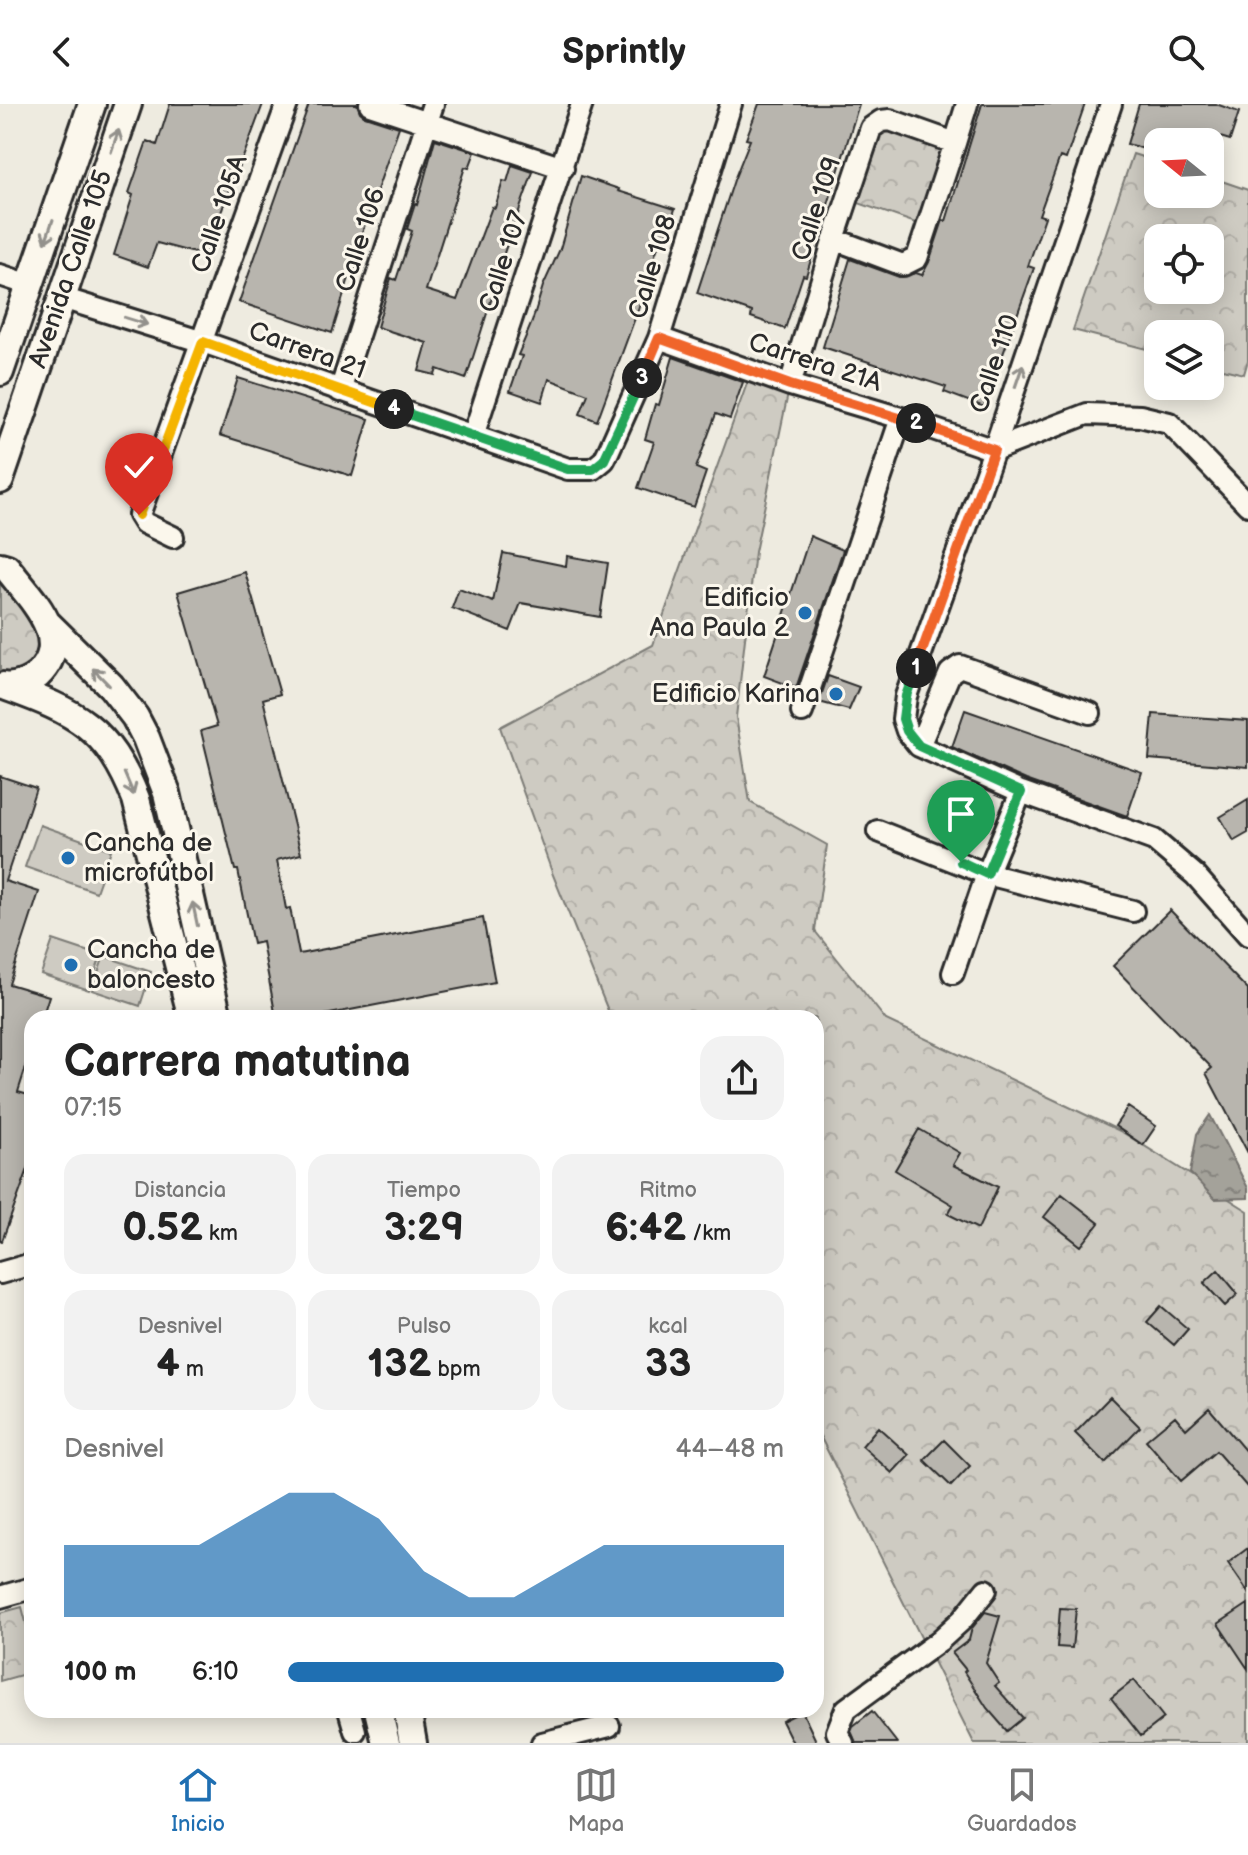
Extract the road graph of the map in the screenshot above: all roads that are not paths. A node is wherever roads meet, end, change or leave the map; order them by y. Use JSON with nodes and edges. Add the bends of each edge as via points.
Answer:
{"nodes":[{"id":1,"x":92,"y":104,"type":"edge"},
{"id":2,"x":128,"y":104,"type":"edge"},
{"id":3,"x":287,"y":104,"type":"edge"},
{"id":4,"x":370,"y":104,"type":"edge"},
{"id":5,"x":582,"y":104,"type":"edge"},
{"id":6,"x":731,"y":104,"type":"edge"},
{"id":7,"x":967,"y":104,"type":"edge"},
{"id":8,"x":1111,"y":104,"type":"edge"},
{"id":9,"x":429,"y":114,"type":"edge"},
{"id":10,"x":955,"y":143,"type":"junction"},
{"id":11,"x":563,"y":168,"type":"junction"},
{"id":12,"x":834,"y":239,"type":"junction"},
{"id":13,"x":0,"y":275,"type":"edge"},
{"id":14,"x":30,"y":285,"type":"junction"},
{"id":15,"x":62,"y":298,"type":"junction"},
{"id":16,"x":659,"y":338,"type":"junction"},
{"id":17,"x":203,"y":342,"type":"junction"},
{"id":18,"x":0,"y":372,"type":"edge"},
{"id":19,"x":790,"y":385,"type":"junction"},
{"id":20,"x":340,"y":391,"type":"junction"},
{"id":21,"x":901,"y":418,"type":"junction"},
{"id":22,"x":473,"y":436,"type":"junction"},
{"id":23,"x":613,"y":440,"type":"joint"},
{"id":24,"x":994,"y":450,"type":"junction"},
{"id":25,"x":0,"y":480,"type":"edge"},
{"id":26,"x":1248,"y":505,"type":"edge"},
{"id":27,"x":173,"y":537,"type":"dead end"},
{"id":28,"x":2,"y":562,"type":"edge"},
{"id":29,"x":48,"y":624,"type":"junction"},
{"id":30,"x":4,"y":686,"type":"edge"},
{"id":31,"x":802,"y":712,"type":"dead end"},
{"id":32,"x":1090,"y":713,"type":"dead end"},
{"id":33,"x":913,"y":738,"type":"junction"},
{"id":34,"x":1021,"y":792,"type":"junction"},
{"id":35,"x":878,"y":831,"type":"dead end"},
{"id":36,"x":987,"y":874,"type":"junction"},
{"id":37,"x":1133,"y":911,"type":"dead end"},
{"id":38,"x":1248,"y":935,"type":"edge"},
{"id":39,"x":953,"y":973,"type":"dead end"},
{"id":40,"x":190,"y":1010,"type":"edge"},
{"id":41,"x":216,"y":1010,"type":"edge"},
{"id":42,"x":24,"y":1266,"type":"edge"},
{"id":43,"x":0,"y":1273,"type":"edge"},
{"id":44,"x":24,"y":1590,"type":"edge"},
{"id":45,"x":986,"y":1590,"type":"dead end"},
{"id":46,"x":0,"y":1597,"type":"edge"},
{"id":47,"x":351,"y":1718,"type":"edge"},
{"id":48,"x":380,"y":1718,"type":"edge"},
{"id":49,"x":408,"y":1718,"type":"edge"},
{"id":50,"x":609,"y":1726,"type":"dead end"},
{"id":51,"x":355,"y":1731,"type":"dead end"},
{"id":52,"x":386,"y":1743,"type":"edge"},
{"id":53,"x":413,"y":1743,"type":"edge"},
{"id":54,"x":542,"y":1743,"type":"edge"},
{"id":55,"x":843,"y":1743,"type":"edge"}],
"edges":[{"from":1,"to":14,"type":"main road","name":"Avenida Calle 105","one_way":true},
{"from":15,"to":2,"type":"main road","name":"Avenida Calle 105","one_way":true},
{"from":3,"to":17,"type":"street","name":"Calle 105A"},
{"from":4,"to":9,"type":"street"},
{"from":5,"to":11,"type":"street","name":"Calle 107"},
{"from":6,"to":16,"type":"street","name":"Calle 108"},
{"from":7,"to":10,"type":"street"},
{"from":24,"to":8,"type":"street","name":"Calle 110","one_way":true},
{"from":9,"to":11,"type":"street"},
{"from":9,"to":20,"type":"street","name":"Calle 106"},
{"from":10,"to":12,"type":"street","name":"Calle 109","via":[[890,120],[871,128]]},
{"from":10,"to":12,"type":"street","via":[[917,258],[903,265]]},
{"from":11,"to":22,"type":"street","name":"Calle 107"},
{"from":12,"to":19,"type":"street","name":"Calle 109"},
{"from":13,"to":14,"type":"street"},
{"from":14,"to":18,"type":"main road","name":"Avenida Calle 105"},
{"from":15,"to":17,"type":"street","name":"Carrera 21","one_way":true},
{"from":15,"to":25,"type":"main road","name":"Avenida Calle 105"},
{"from":16,"to":19,"type":"street","name":"Carrera 21A"},
{"from":16,"to":23,"type":"street","name":"Calle 108"},
{"from":17,"to":20,"type":"street","name":"Carrera 21"},
{"from":17,"to":27,"type":"street","name":"Calle 105A","via":[[139,515],[144,523]]},
{"from":19,"to":21,"type":"street","name":"Carrera 21A"},
{"from":20,"to":22,"type":"street","name":"Carrera 21"},
{"from":21,"to":24,"type":"street","name":"Carrera 21A"},
{"from":21,"to":31,"type":"street"},
{"from":22,"to":23,"type":"street","name":"Carrera 21","via":[[568,469],[593,469]]},
{"from":24,"to":26,"type":"street","via":[[1087,414],[1140,416],[1169,423]]},
{"from":24,"to":33,"type":"street","name":"Calle 110","via":[[906,696],[903,719]]},
{"from":28,"to":29,"type":"main road"},
{"from":29,"to":30,"type":"main road","via":[[51,653],[45,666],[22,684]]},
{"from":41,"to":29,"type":"main road","one_way":true,"via":[[167,793],[146,738],[111,686]]},
{"from":30,"to":40,"type":"main road","one_way":true,"via":[[67,710],[98,735],[123,769],[160,885]]},
{"from":32,"to":33,"type":"street","via":[[960,666],[950,673]]},
{"from":33,"to":34,"type":"street"},
{"from":34,"to":36,"type":"street"},
{"from":34,"to":38,"type":"street","via":[[1154,840],[1195,875]]},
{"from":35,"to":36,"type":"street"},
{"from":36,"to":37,"type":"street"},
{"from":36,"to":39,"type":"street"},
{"from":42,"to":43,"type":"street"},
{"from":44,"to":46,"type":"street"},
{"from":45,"to":55,"type":"street","via":[[939,1641],[846,1709],[837,1732]]},
{"from":47,"to":51,"type":"street"},
{"from":48,"to":52,"type":"main road"},
{"from":49,"to":53,"type":"main road"},
{"from":50,"to":54,"type":"street"}]}
